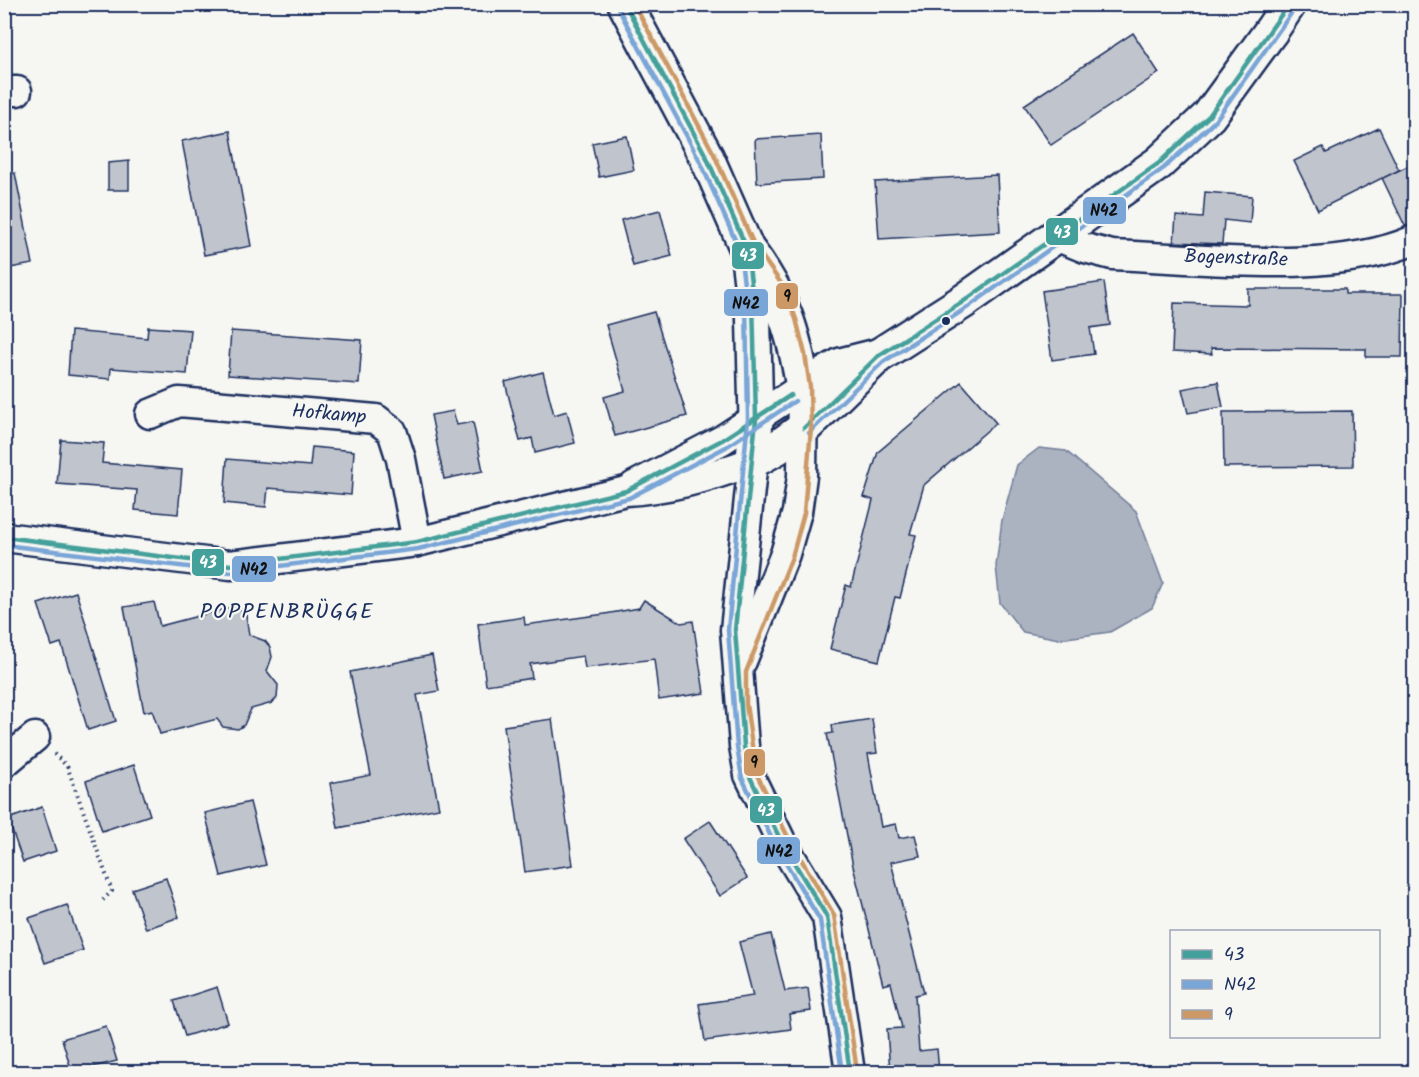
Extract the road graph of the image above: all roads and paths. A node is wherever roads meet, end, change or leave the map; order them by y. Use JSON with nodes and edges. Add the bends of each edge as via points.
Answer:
{"nodes":[{"id":1,"x":625,"y":4,"type":"edge"},
{"id":2,"x":1280,"y":17,"type":"edge"},
{"id":3,"x":1058,"y":237,"type":"junction"},
{"id":4,"x":1414,"y":240,"type":"edge"},
{"id":5,"x":747,"y":249,"type":"junction"},
{"id":6,"x":878,"y":356,"type":"junction"},
{"id":7,"x":803,"y":387,"type":"junction"},
{"id":8,"x":150,"y":414,"type":"dead end"},
{"id":9,"x":756,"y":419,"type":"junction"},
{"id":10,"x":804,"y":428,"type":"junction"},
{"id":11,"x":753,"y":461,"type":"junction"},
{"id":12,"x":626,"y":491,"type":"junction"},
{"id":13,"x":4,"y":537,"type":"edge"},
{"id":14,"x":417,"y":542,"type":"junction"},
{"id":15,"x":738,"y":671,"type":"junction"},
{"id":16,"x":35,"y":737,"type":"joint"},
{"id":17,"x":4,"y":763,"type":"edge"},
{"id":18,"x":103,"y":900,"type":"dead end"},
{"id":19,"x":850,"y":1072,"type":"edge"}],
"edges":[{"from":1,"to":5,"type":"street","via":[[707,158]]},
{"from":2,"to":3,"type":"street","via":[[1209,116],[1188,138]]},
{"from":3,"to":4,"type":"street","name":"Bogenstraße","via":[[1112,255],[1306,261],[1353,257]]},
{"from":3,"to":6,"type":"street"},
{"from":5,"to":7,"type":"street","via":[[776,290],[789,322]]},
{"from":5,"to":9,"type":"street","via":[[753,300]]},
{"from":6,"to":7,"type":"street","via":[[841,365]]},
{"from":6,"to":10,"type":"street"},
{"from":7,"to":9,"type":"street"},
{"from":7,"to":10,"type":"street"},
{"from":8,"to":14,"type":"street","name":"Hofkamp","via":[[179,402],[376,419],[392,431]]},
{"from":9,"to":11,"type":"street"},
{"from":9,"to":12,"type":"street"},
{"from":10,"to":11,"type":"street"},
{"from":10,"to":15,"type":"street","via":[[797,512],[785,554]]},
{"from":11,"to":12,"type":"street","via":[[662,489]]},
{"from":11,"to":15,"type":"street","via":[[735,630]]},
{"from":12,"to":14,"type":"street"},
{"from":13,"to":14,"type":"street","via":[[230,565]]},
{"from":15,"to":19,"type":"street","via":[[749,775],[781,841],[827,917]]},
{"from":16,"to":17,"type":"street"},
{"from":16,"to":18,"type":"path","via":[[67,766],[112,891]]}]}
